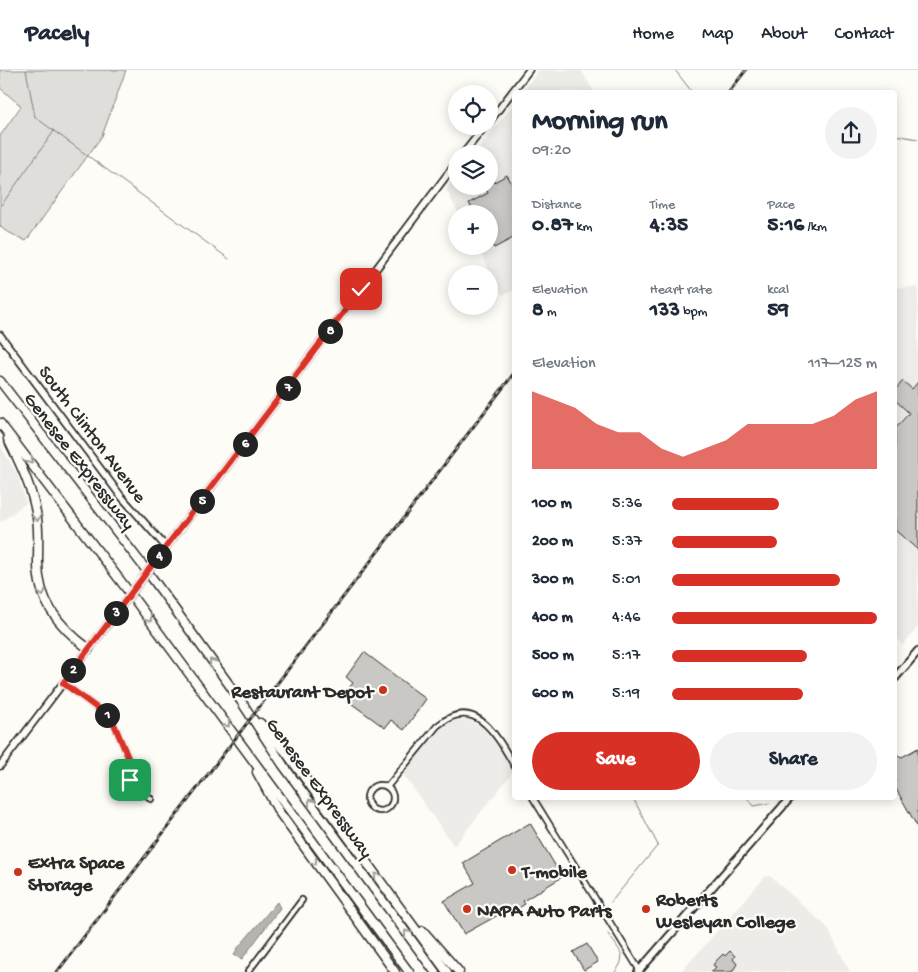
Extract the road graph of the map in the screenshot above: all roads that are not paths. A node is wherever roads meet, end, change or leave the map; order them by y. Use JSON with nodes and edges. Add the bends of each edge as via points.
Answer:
{"nodes":[{"id":1,"x":529,"y":70,"type":"edge"},
{"id":2,"x":514,"y":90,"type":"edge"},
{"id":3,"x":512,"y":92,"type":"edge"},
{"id":4,"x":498,"y":110,"type":"edge"},
{"id":5,"x":448,"y":174,"type":"edge"},
{"id":6,"x":0,"y":335,"type":"edge"},
{"id":7,"x":0,"y":380,"type":"edge"},
{"id":8,"x":0,"y":424,"type":"edge"},
{"id":9,"x":166,"y":547,"type":"junction"},
{"id":10,"x":89,"y":649,"type":"junction"},
{"id":11,"x":918,"y":652,"type":"edge"},
{"id":12,"x":897,"y":676,"type":"edge"},
{"id":13,"x":63,"y":683,"type":"junction"},
{"id":14,"x":241,"y":701,"type":"junction"},
{"id":15,"x":243,"y":746,"type":"junction"},
{"id":16,"x":512,"y":762,"type":"edge"},
{"id":17,"x":0,"y":766,"type":"edge"},
{"id":18,"x":387,"y":787,"type":"junction"},
{"id":19,"x":151,"y":799,"type":"dead end"},
{"id":20,"x":535,"y":800,"type":"edge"},
{"id":21,"x":788,"y":800,"type":"edge"},
{"id":22,"x":302,"y":900,"type":"dead end"},
{"id":23,"x":395,"y":900,"type":"junction"},
{"id":24,"x":638,"y":971,"type":"edge"},
{"id":25,"x":248,"y":972,"type":"edge"},
{"id":26,"x":394,"y":972,"type":"edge"},
{"id":27,"x":409,"y":972,"type":"edge"},
{"id":28,"x":436,"y":972,"type":"edge"},
{"id":29,"x":447,"y":972,"type":"edge"},
{"id":30,"x":460,"y":972,"type":"edge"}],
"edges":[{"from":1,"to":2,"type":"street"},
{"from":3,"to":4,"type":"street"},
{"from":5,"to":9,"type":"street"},
{"from":6,"to":9,"type":"street","name":"South Clinton Avenue","via":[[125,501]]},
{"from":14,"to":7,"type":"highway","name":"Genesee Expressway","one_way":true,"via":[[147,571]]},
{"from":8,"to":10,"type":"highway","one_way":true,"via":[[32,492],[39,534],[39,579],[45,603],[60,625]]},
{"from":8,"to":15,"type":"highway","name":"Genesee Expressway","one_way":true},
{"from":9,"to":10,"type":"street","bridge":true},
{"from":10,"to":13,"type":"street"},
{"from":11,"to":12,"type":"main road"},
{"from":13,"to":17,"type":"street"},
{"from":13,"to":19,"type":"street","via":[[112,719],[128,756],[130,780]]},
{"from":23,"to":14,"type":"highway","one_way":true,"via":[[285,751]]},
{"from":28,"to":14,"type":"highway","name":"Genesee Expressway","one_way":true},
{"from":15,"to":26,"type":"highway","one_way":true,"via":[[279,812]]},
{"from":15,"to":27,"type":"highway","name":"Genesee Expressway"},
{"from":16,"to":18,"type":"street","via":[[488,725],[475,717],[460,715],[437,726]]},
{"from":18,"to":18,"type":"street","via":[[379,785],[369,791],[368,803],[374,809],[382,811],[390,806],[393,798]]},
{"from":20,"to":24,"type":"street"},
{"from":21,"to":24,"type":"main road"},
{"from":22,"to":25,"type":"street"},
{"from":23,"to":29,"type":"highway"},
{"from":23,"to":30,"type":"highway"}]}
